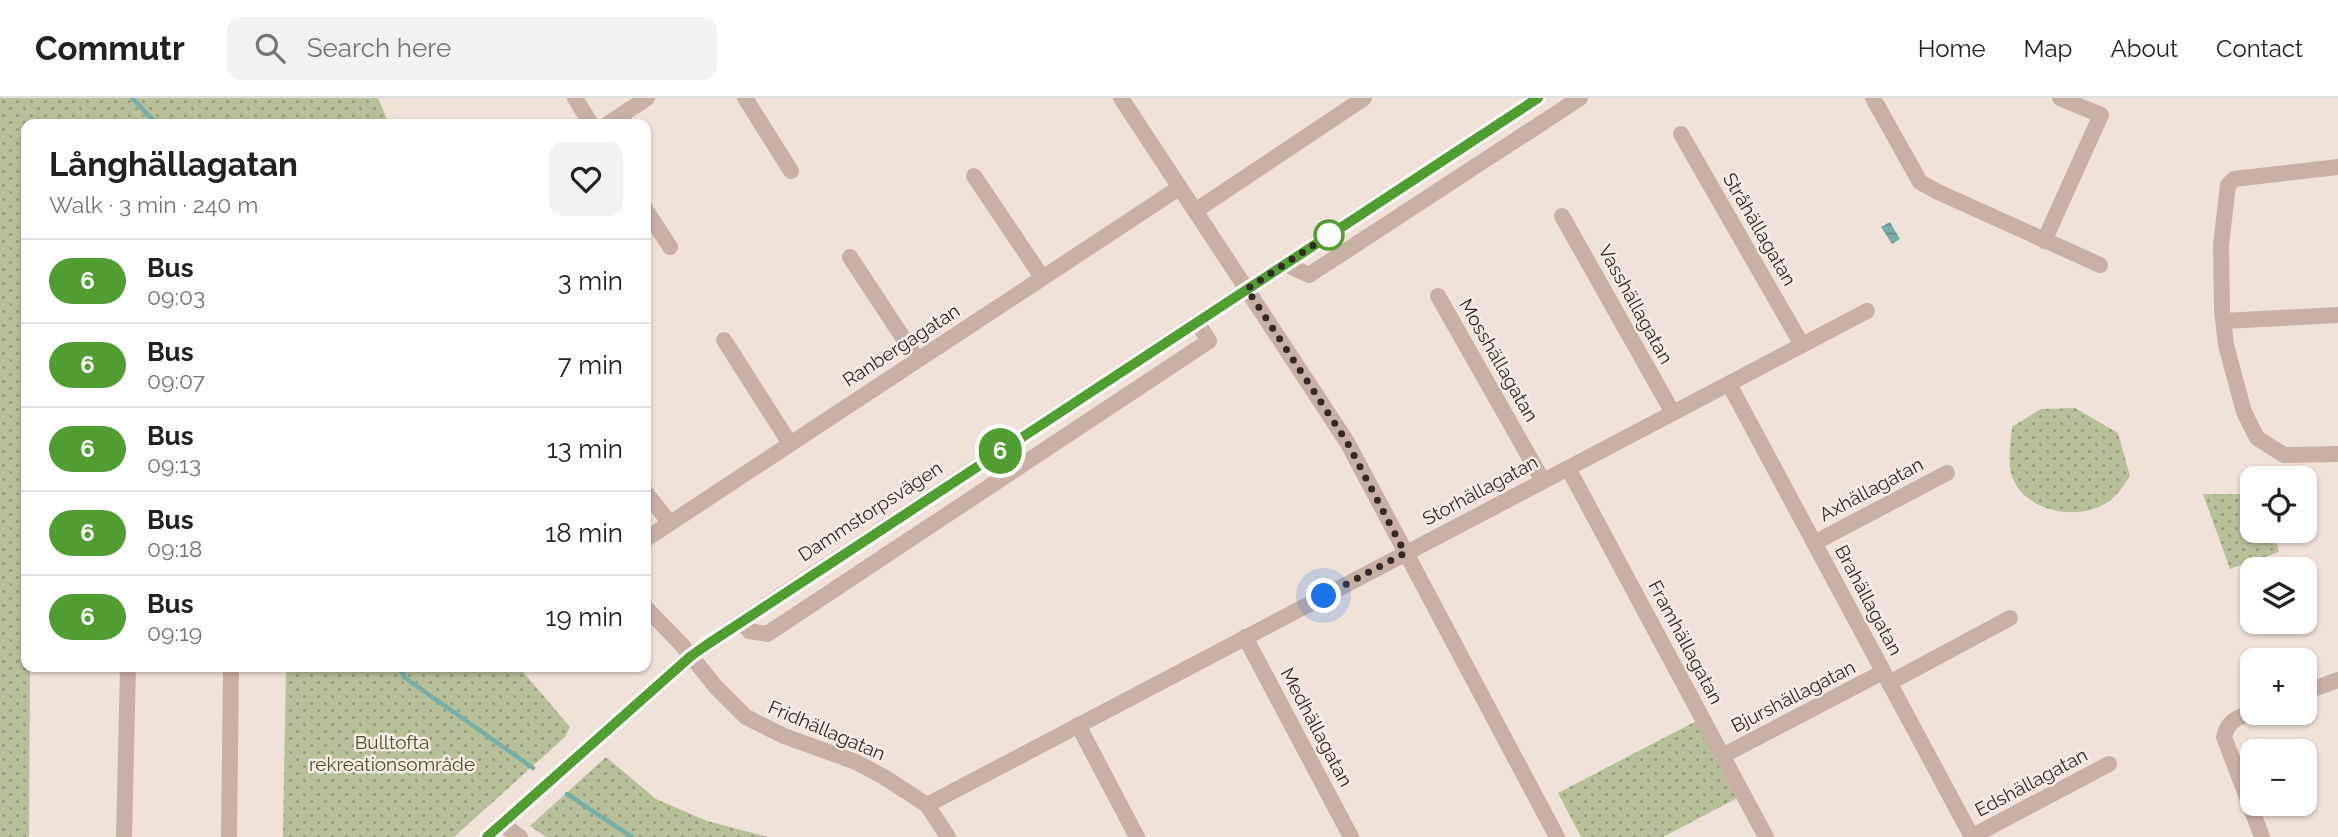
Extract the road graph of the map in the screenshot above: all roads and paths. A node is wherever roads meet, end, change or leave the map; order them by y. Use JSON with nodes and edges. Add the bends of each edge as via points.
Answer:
{"nodes":[{"id":1,"x":575,"y":98,"type":"edge"},
{"id":2,"x":647,"y":98,"type":"edge"},
{"id":3,"x":745,"y":98,"type":"edge"},
{"id":4,"x":1121,"y":98,"type":"edge"},
{"id":5,"x":1364,"y":98,"type":"edge"},
{"id":6,"x":1538,"y":98,"type":"edge"},
{"id":7,"x":1580,"y":98,"type":"edge"},
{"id":8,"x":1873,"y":98,"type":"edge"},
{"id":9,"x":2060,"y":98,"type":"edge"},
{"id":10,"x":588,"y":119,"type":"edge"},
{"id":11,"x":616,"y":119,"type":"edge"},
{"id":12,"x":1681,"y":134,"type":"dead end"},
{"id":13,"x":2338,"y":167,"type":"edge"},
{"id":14,"x":791,"y":170,"type":"dead end"},
{"id":15,"x":974,"y":176,"type":"dead end"},
{"id":16,"x":1180,"y":188,"type":"junction"},
{"id":17,"x":1195,"y":211,"type":"junction"},
{"id":18,"x":1562,"y":216,"type":"dead end"},
{"id":19,"x":651,"y":217,"type":"edge"},
{"id":20,"x":2044,"y":242,"type":"junction"},
{"id":21,"x":670,"y":247,"type":"dead end"},
{"id":22,"x":850,"y":257,"type":"dead end"},
{"id":23,"x":1285,"y":264,"type":"junction"},
{"id":24,"x":2100,"y":265,"type":"dead end"},
{"id":25,"x":1042,"y":277,"type":"junction"},
{"id":26,"x":1247,"y":289,"type":"junction"},
{"id":27,"x":1438,"y":296,"type":"dead end"},
{"id":28,"x":1867,"y":311,"type":"dead end"},
{"id":29,"x":2338,"y":315,"type":"edge"},
{"id":30,"x":2224,"y":321,"type":"junction"},
{"id":31,"x":1197,"y":322,"type":"junction"},
{"id":32,"x":724,"y":340,"type":"dead end"},
{"id":33,"x":1802,"y":345,"type":"junction"},
{"id":34,"x":917,"y":359,"type":"junction"},
{"id":35,"x":1729,"y":384,"type":"junction"},
{"id":36,"x":1673,"y":413,"type":"junction"},
{"id":37,"x":789,"y":442,"type":"junction"},
{"id":38,"x":2338,"y":454,"type":"edge"},
{"id":39,"x":1569,"y":468,"type":"junction"},
{"id":40,"x":1947,"y":473,"type":"dead end"},
{"id":41,"x":1543,"y":481,"type":"junction"},
{"id":42,"x":651,"y":499,"type":"edge"},
{"id":43,"x":669,"y":522,"type":"junction"},
{"id":44,"x":651,"y":535,"type":"edge"},
{"id":45,"x":1814,"y":543,"type":"junction"},
{"id":46,"x":1405,"y":553,"type":"junction"},
{"id":47,"x":651,"y":613,"type":"edge"},
{"id":48,"x":2010,"y":618,"type":"dead end"},
{"id":49,"x":742,"y":621,"type":"junction"},
{"id":50,"x":1245,"y":637,"type":"junction"},
{"id":51,"x":691,"y":656,"type":"junction"},
{"id":52,"x":128,"y":672,"type":"edge"},
{"id":53,"x":231,"y":672,"type":"edge"},
{"id":54,"x":1886,"y":678,"type":"junction"},
{"id":55,"x":2338,"y":680,"type":"edge"},
{"id":56,"x":2317,"y":688,"type":"edge"},
{"id":57,"x":2240,"y":717,"type":"edge"},
{"id":58,"x":1078,"y":725,"type":"junction"},
{"id":59,"x":1722,"y":756,"type":"junction"},
{"id":60,"x":2109,"y":764,"type":"dead end"},
{"id":61,"x":927,"y":805,"type":"junction"},
{"id":62,"x":502,"y":824,"type":"junction"},
{"id":63,"x":124,"y":837,"type":"edge"},
{"id":64,"x":229,"y":837,"type":"edge"},
{"id":65,"x":487,"y":837,"type":"edge"},
{"id":66,"x":520,"y":837,"type":"edge"},
{"id":67,"x":948,"y":837,"type":"edge"},
{"id":68,"x":1137,"y":837,"type":"edge"},
{"id":69,"x":1351,"y":837,"type":"edge"},
{"id":70,"x":1557,"y":837,"type":"edge"},
{"id":71,"x":1766,"y":837,"type":"edge"},
{"id":72,"x":1971,"y":837,"type":"edge"},
{"id":73,"x":2262,"y":837,"type":"edge"}],
"edges":[{"from":1,"to":10,"type":"street"},
{"from":2,"to":11,"type":"street"},
{"from":3,"to":14,"type":"street"},
{"from":4,"to":16,"type":"street"},
{"from":5,"to":17,"type":"street"},
{"from":6,"to":23,"type":"street","name":"Dammstorpsvägen"},
{"from":7,"to":23,"type":"street","via":[[1309,275]]},
{"from":8,"to":20,"type":"street","via":[[1920,181]]},
{"from":9,"to":20,"type":"street","via":[[2101,115]]},
{"from":12,"to":33,"type":"street","name":"Stråhällagatan"},
{"from":13,"to":30,"type":"street","via":[[2234,179],[2228,185],[2221,245]]},
{"from":15,"to":25,"type":"street"},
{"from":16,"to":17,"type":"street"},
{"from":16,"to":25,"type":"street","name":"Ranbergagatan"},
{"from":17,"to":26,"type":"street"},
{"from":18,"to":36,"type":"street","name":"Vasshällagatan"},
{"from":19,"to":21,"type":"street"},
{"from":20,"to":24,"type":"street"},
{"from":22,"to":34,"type":"street"},
{"from":23,"to":26,"type":"street","name":"Dammstorpsvägen"},
{"from":25,"to":34,"type":"street","name":"Ranbergagatan"},
{"from":26,"to":31,"type":"street","name":"Dammstorpsvägen"},
{"from":26,"to":46,"type":"street","via":[[1347,442]]},
{"from":27,"to":41,"type":"street","name":"Mosshällagatan"},
{"from":28,"to":33,"type":"street","name":"Storhällagatan"},
{"from":29,"to":30,"type":"street"},
{"from":30,"to":38,"type":"street","via":[[2244,412],[2257,438],[2284,456]]},
{"from":31,"to":49,"type":"street","name":"Dammstorpsvägen"},
{"from":31,"to":49,"type":"street","via":[[1209,341],[778,627],[758,633],[749,631]]},
{"from":32,"to":37,"type":"street"},
{"from":33,"to":35,"type":"street","name":"Storhällagatan"},
{"from":34,"to":37,"type":"street","name":"Ranbergagatan"},
{"from":35,"to":36,"type":"street","name":"Storhällagatan"},
{"from":35,"to":45,"type":"street","name":"Brahällagatan"},
{"from":36,"to":39,"type":"street","name":"Storhällagatan"},
{"from":37,"to":43,"type":"street","name":"Ranbergagatan"},
{"from":39,"to":41,"type":"street","name":"Storhällagatan"},
{"from":39,"to":59,"type":"street","name":"Framhällagatan"},
{"from":40,"to":45,"type":"street","name":"Axhällagatan"},
{"from":41,"to":46,"type":"street","name":"Storhällagatan"},
{"from":42,"to":43,"type":"street"},
{"from":43,"to":44,"type":"street","name":"Ranbergagatan"},
{"from":45,"to":54,"type":"street","name":"Brahällagatan"},
{"from":46,"to":50,"type":"street","name":"Storhällagatan"},
{"from":46,"to":70,"type":"street"},
{"from":47,"to":51,"type":"street","name":"Fridhällagatan"},
{"from":48,"to":54,"type":"street","name":"Bjurshällagatan"},
{"from":49,"to":51,"type":"street","name":"Dammstorpsvägen"},
{"from":50,"to":58,"type":"street","name":"Storhällagatan"},
{"from":50,"to":69,"type":"street","name":"Medhällagatan"},
{"from":51,"to":61,"type":"street","name":"Fridhällagatan","via":[[746,717],[856,762]]},
{"from":51,"to":62,"type":"street","name":"Dammstorpsvägen"},
{"from":52,"to":63,"type":"street"},
{"from":53,"to":64,"type":"street"},
{"from":54,"to":59,"type":"street","name":"Bjurshällagatan"},
{"from":54,"to":72,"type":"street","name":"Brahällagatan"},
{"from":55,"to":56,"type":"street"},
{"from":57,"to":73,"type":"street","via":[[2226,727],[2224,737]]},
{"from":58,"to":61,"type":"street","name":"Storhällagatan"},
{"from":58,"to":68,"type":"street"},
{"from":59,"to":71,"type":"street","name":"Framhällagatan"},
{"from":60,"to":72,"type":"street","name":"Edshällagatan"},
{"from":61,"to":67,"type":"street","name":"Fridhällagatan"},
{"from":62,"to":65,"type":"street","name":"Dammstorpsvägen"},
{"from":62,"to":66,"type":"street"}]}
